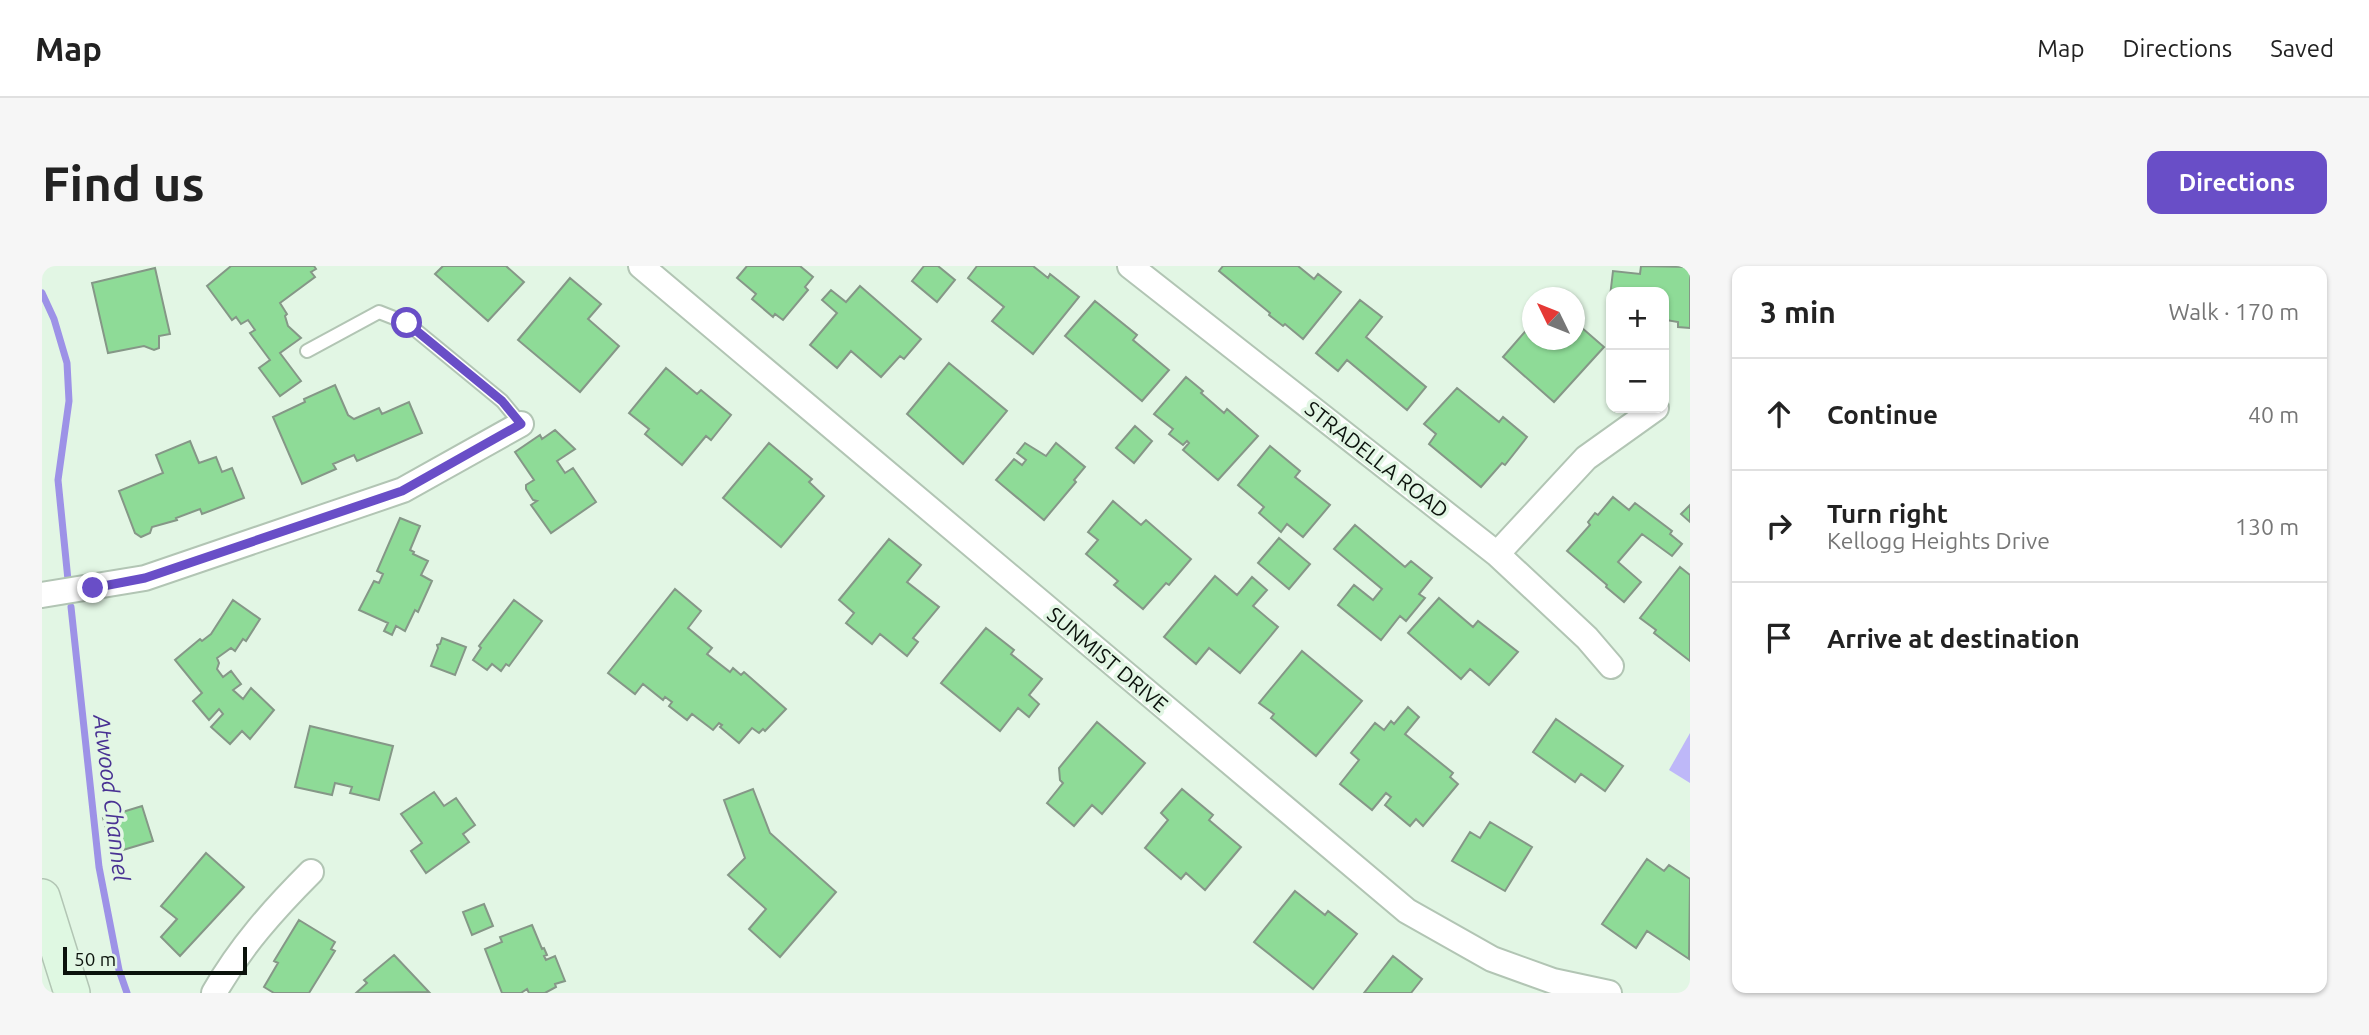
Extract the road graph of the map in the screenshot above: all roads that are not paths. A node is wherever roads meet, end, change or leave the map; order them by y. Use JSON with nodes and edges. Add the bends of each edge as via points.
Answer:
{"nodes":[{"id":1,"x":641,"y":266,"type":"edge"},
{"id":2,"x":1130,"y":266,"type":"edge"},
{"id":3,"x":307,"y":351,"type":"dead end"},
{"id":4,"x":1649,"y":413,"type":"edge"},
{"id":5,"x":521,"y":424,"type":"joint"},
{"id":6,"x":1497,"y":554,"type":"junction"},
{"id":7,"x":42,"y":596,"type":"edge"},
{"id":8,"x":1611,"y":666,"type":"dead end"},
{"id":9,"x":310,"y":872,"type":"dead end"},
{"id":10,"x":42,"y":897,"type":"edge"},
{"id":11,"x":72,"y":993,"type":"edge"},
{"id":12,"x":215,"y":993,"type":"edge"},
{"id":13,"x":1609,"y":993,"type":"edge"}],
"edges":[{"from":1,"to":13,"type":"street","name":"SUNMIST DRIVE","via":[[1407,911],[1492,959],[1553,981]]},
{"from":2,"to":6,"type":"street","name":"STRADELLA ROAD"},
{"from":3,"to":5,"type":"lane","via":[[379,312],[407,323],[502,401]]},
{"from":4,"to":6,"type":"street","via":[[1586,458]]},
{"from":5,"to":7,"type":"street","via":[[402,491],[145,578]]},
{"from":6,"to":8,"type":"street","name":"STRADELLA ROAD"},
{"from":9,"to":12,"type":"street","via":[[232,961]]},
{"from":10,"to":11,"type":"main road"}]}
